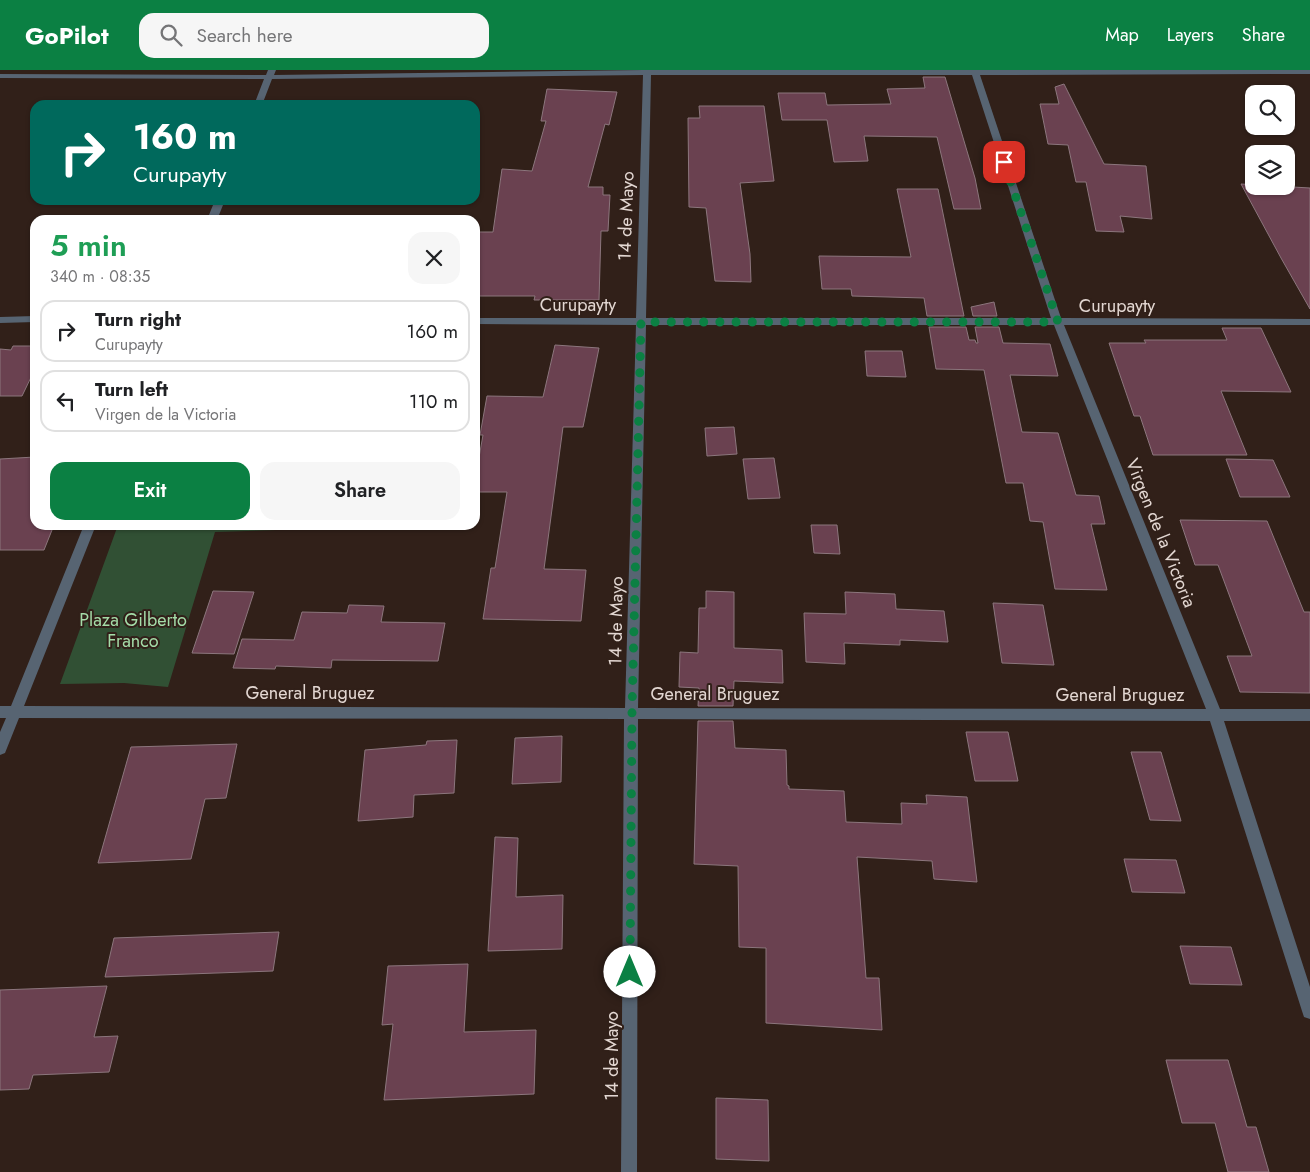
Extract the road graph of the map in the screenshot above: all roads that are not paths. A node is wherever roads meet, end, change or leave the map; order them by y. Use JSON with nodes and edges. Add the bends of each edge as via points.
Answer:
{"nodes":[{"id":1,"x":974,"y":71,"type":"edge"},
{"id":2,"x":647,"y":72,"type":"edge"},
{"id":3,"x":1310,"y":72,"type":"edge"},
{"id":4,"x":270,"y":73,"type":"edge"},
{"id":5,"x":0,"y":76,"type":"edge"},
{"id":6,"x":260,"y":100,"type":"edge"},
{"id":7,"x":30,"y":319,"type":"edge"},
{"id":8,"x":0,"y":320,"type":"edge"},
{"id":9,"x":480,"y":321,"type":"edge"},
{"id":10,"x":641,"y":322,"type":"junction"},
{"id":11,"x":1058,"y":322,"type":"junction"},
{"id":12,"x":1310,"y":322,"type":"edge"},
{"id":13,"x":88,"y":530,"type":"edge"},
{"id":14,"x":0,"y":712,"type":"edge"},
{"id":15,"x":14,"y":712,"type":"junction"},
{"id":16,"x":632,"y":712,"type":"junction"},
{"id":17,"x":1214,"y":714,"type":"junction"},
{"id":18,"x":1310,"y":715,"type":"edge"},
{"id":19,"x":0,"y":749,"type":"edge"},
{"id":20,"x":1310,"y":1011,"type":"edge"},
{"id":21,"x":629,"y":1172,"type":"edge"}],
"edges":[{"from":1,"to":2,"type":"street"},
{"from":1,"to":3,"type":"street"},
{"from":1,"to":11,"type":"street","name":"Virgen de la Victoria"},
{"from":2,"to":4,"type":"street"},
{"from":2,"to":10,"type":"street","name":"14 de Mayo"},
{"from":4,"to":5,"type":"street"},
{"from":4,"to":6,"type":"street"},
{"from":7,"to":8,"type":"street"},
{"from":9,"to":10,"type":"street","name":"Curupayty"},
{"from":10,"to":11,"type":"street","name":"Curupayty"},
{"from":10,"to":16,"type":"street","name":"14 de Mayo"},
{"from":11,"to":12,"type":"street","name":"Curupayty"},
{"from":11,"to":17,"type":"street","name":"Virgen de la Victoria"},
{"from":13,"to":15,"type":"street"},
{"from":14,"to":15,"type":"street","name":"General Bruguez"},
{"from":15,"to":16,"type":"street","name":"General Bruguez"},
{"from":15,"to":19,"type":"street"},
{"from":16,"to":17,"type":"street","name":"General Bruguez"},
{"from":16,"to":21,"type":"street","name":"14 de Mayo"},
{"from":17,"to":18,"type":"street","name":"General Bruguez"},
{"from":17,"to":20,"type":"street","name":"Virgen de la Victoria"}]}
